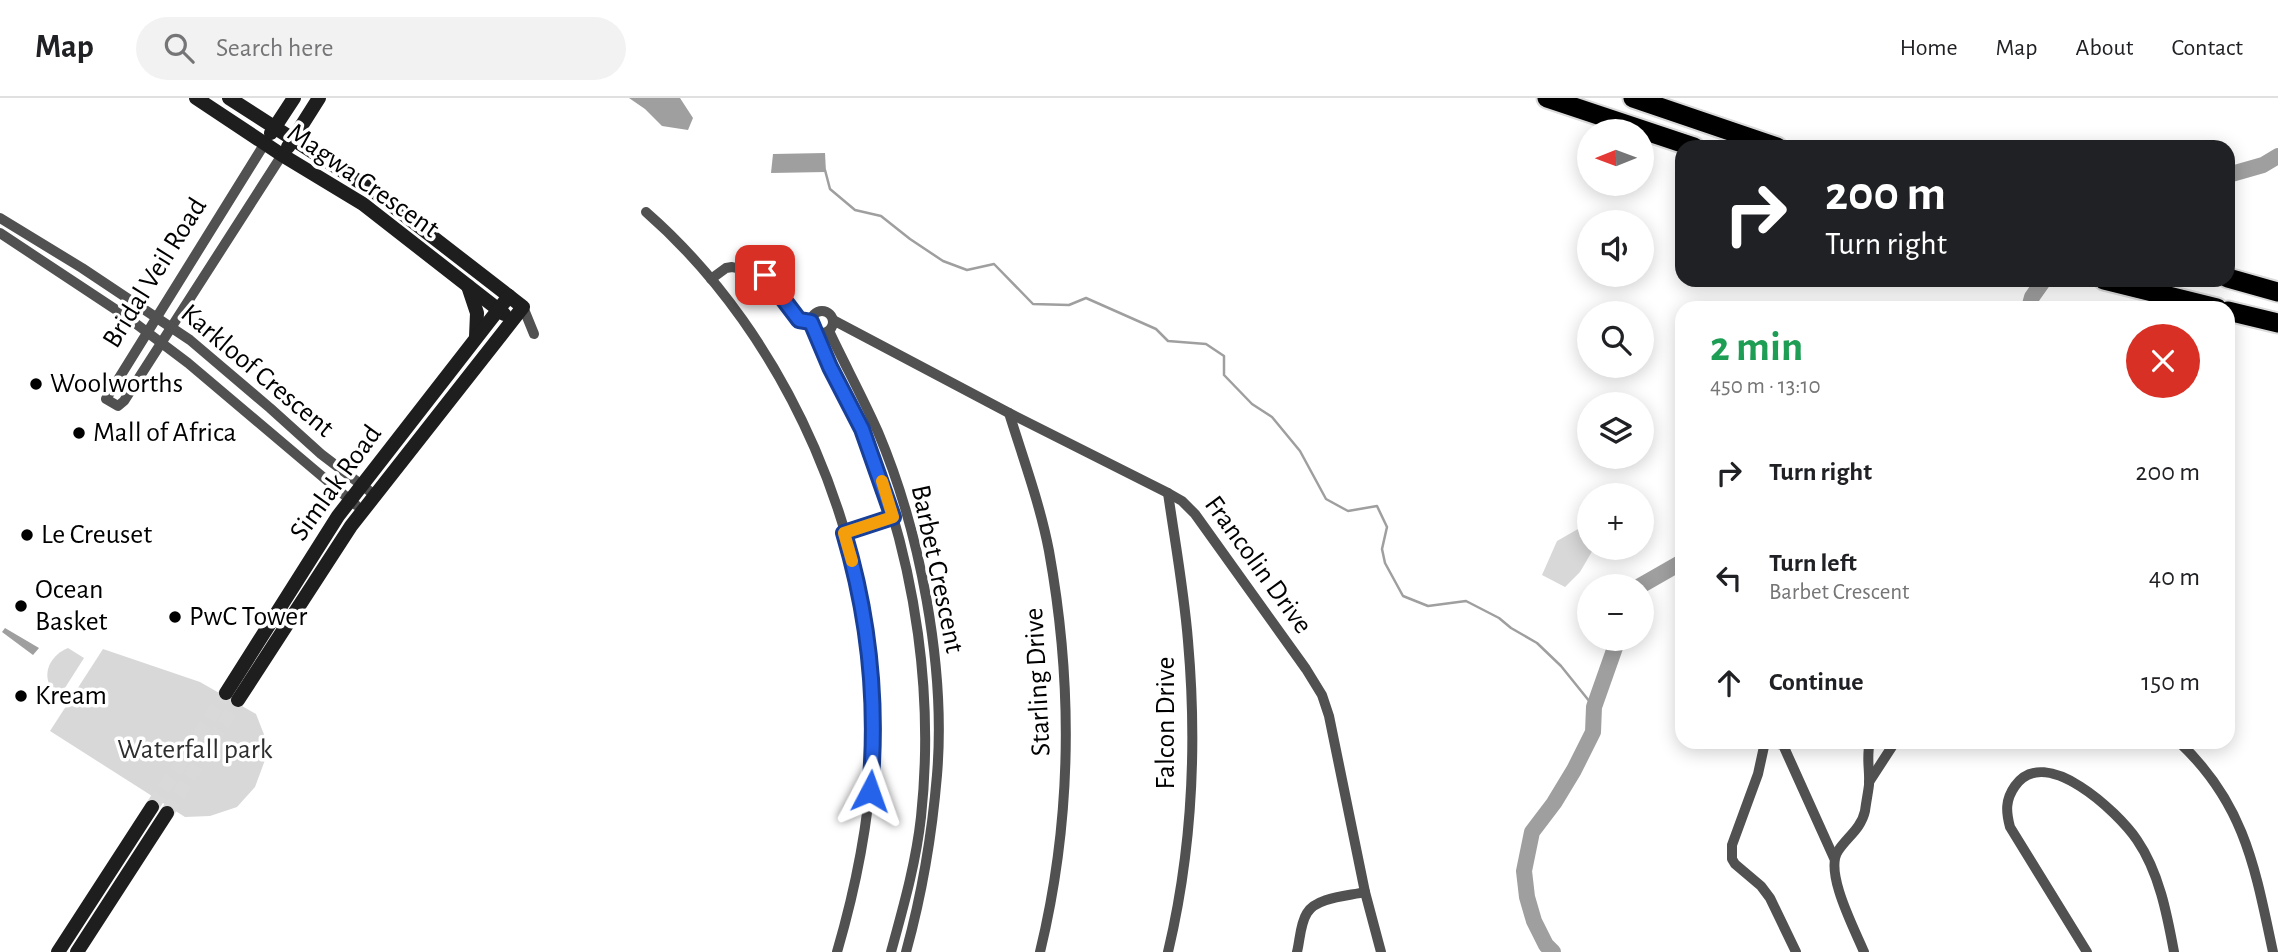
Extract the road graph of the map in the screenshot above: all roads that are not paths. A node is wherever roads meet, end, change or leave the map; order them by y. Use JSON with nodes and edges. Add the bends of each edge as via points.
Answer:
{"nodes":[{"id":1,"x":196,"y":98,"type":"edge"},
{"id":2,"x":229,"y":98,"type":"edge"},
{"id":3,"x":294,"y":98,"type":"edge"},
{"id":4,"x":319,"y":98,"type":"edge"},
{"id":5,"x":1547,"y":98,"type":"edge"},
{"id":6,"x":1633,"y":98,"type":"edge"},
{"id":7,"x":275,"y":128,"type":"junction"},
{"id":8,"x":293,"y":139,"type":"junction"},
{"id":9,"x":1756,"y":140,"type":"edge"},
{"id":10,"x":1675,"y":141,"type":"edge"},
{"id":11,"x":265,"y":143,"type":"junction"},
{"id":12,"x":282,"y":155,"type":"junction"},
{"id":13,"x":646,"y":212,"type":"dead end"},
{"id":14,"x":0,"y":218,"type":"edge"},
{"id":15,"x":0,"y":233,"type":"edge"},
{"id":16,"x":711,"y":279,"type":"junction"},
{"id":17,"x":2235,"y":280,"type":"edge"},
{"id":18,"x":468,"y":286,"type":"junction"},
{"id":19,"x":2133,"y":287,"type":"edge"},
{"id":20,"x":2278,"y":292,"type":"edge"},
{"id":21,"x":509,"y":296,"type":"junction"},
{"id":22,"x":2189,"y":301,"type":"edge"},
{"id":23,"x":523,"y":307,"type":"junction"},
{"id":24,"x":498,"y":310,"type":"junction"},
{"id":25,"x":2235,"y":313,"type":"edge"},
{"id":26,"x":156,"y":318,"type":"junction"},
{"id":27,"x":833,"y":320,"type":"junction"},
{"id":28,"x":513,"y":321,"type":"junction"},
{"id":29,"x":2278,"y":323,"type":"edge"},
{"id":30,"x":813,"y":327,"type":"junction"},
{"id":31,"x":172,"y":328,"type":"junction"},
{"id":32,"x":829,"y":331,"type":"junction"},
{"id":33,"x":148,"y":333,"type":"junction"},
{"id":34,"x":476,"y":339,"type":"junction"},
{"id":35,"x":162,"y":344,"type":"junction"},
{"id":36,"x":1009,"y":413,"type":"junction"},
{"id":37,"x":362,"y":486,"type":"junction"},
{"id":38,"x":1168,"y":493,"type":"junction"},
{"id":39,"x":376,"y":496,"type":"junction"},
{"id":40,"x":351,"y":502,"type":"junction"},
{"id":41,"x":363,"y":511,"type":"junction"},
{"id":42,"x":893,"y":517,"type":"junction"},
{"id":43,"x":844,"y":533,"type":"junction"},
{"id":44,"x":913,"y":541,"type":"junction"},
{"id":45,"x":900,"y":545,"type":"junction"},
{"id":46,"x":922,"y":675,"type":"junction"},
{"id":47,"x":936,"y":675,"type":"junction"},
{"id":48,"x":1764,"y":749,"type":"edge"},
{"id":49,"x":1787,"y":749,"type":"edge"},
{"id":50,"x":1869,"y":749,"type":"edge"},
{"id":51,"x":1890,"y":749,"type":"edge"},
{"id":52,"x":2186,"y":749,"type":"edge"},
{"id":53,"x":923,"y":769,"type":"junction"},
{"id":54,"x":938,"y":772,"type":"junction"},
{"id":55,"x":1869,"y":782,"type":"junction"},
{"id":56,"x":152,"y":807,"type":"tunnel mouth"},
{"id":57,"x":167,"y":813,"type":"tunnel mouth"},
{"id":58,"x":1834,"y":858,"type":"junction"},
{"id":59,"x":908,"y":890,"type":"junction"},
{"id":60,"x":921,"y":892,"type":"junction"},
{"id":61,"x":1365,"y":892,"type":"junction"},
{"id":62,"x":58,"y":952,"type":"edge"},
{"id":63,"x":77,"y":952,"type":"edge"},
{"id":64,"x":837,"y":952,"type":"edge"},
{"id":65,"x":891,"y":952,"type":"edge"},
{"id":66,"x":906,"y":952,"type":"edge"},
{"id":67,"x":1040,"y":952,"type":"edge"},
{"id":68,"x":1168,"y":952,"type":"edge"},
{"id":69,"x":1297,"y":952,"type":"edge"},
{"id":70,"x":1381,"y":952,"type":"edge"},
{"id":71,"x":1796,"y":952,"type":"edge"},
{"id":72,"x":1864,"y":952,"type":"edge"},
{"id":73,"x":2087,"y":952,"type":"edge"},
{"id":74,"x":2174,"y":952,"type":"edge"},
{"id":75,"x":2273,"y":952,"type":"edge"}],
"edges":[{"from":1,"to":11,"type":"street","name":"Magwa Crescent"},
{"from":2,"to":7,"type":"street","name":"Magwa Crescent"},
{"from":3,"to":7,"type":"street","name":"Bridal Veil Road"},
{"from":4,"to":8,"type":"street","name":"Bridal Veil Road"},
{"from":5,"to":10,"type":"highway"},
{"from":6,"to":9,"type":"highway"},
{"from":7,"to":8,"type":"street","name":"Magwa Crescent"},
{"from":7,"to":11,"type":"street","name":"Bridal Veil Road"},
{"from":8,"to":12,"type":"street","name":"Bridal Veil Road"},
{"from":8,"to":21,"type":"street","name":"Magwa Crescent","via":[[372,190]]},
{"from":11,"to":12,"type":"street","name":"Magwa Crescent"},
{"from":11,"to":26,"type":"street","name":"Bridal Veil Road"},
{"from":12,"to":18,"type":"street","name":"Magwa Crescent","via":[[363,204]]},
{"from":12,"to":31,"type":"street","name":"Bridal Veil Road"},
{"from":13,"to":16,"type":"street"},
{"from":14,"to":26,"type":"street","name":"Karkloof Crescent"},
{"from":15,"to":33,"type":"street","name":"Karkloof Crescent"},
{"from":16,"to":30,"type":"street","via":[[732,267],[765,275],[799,320]]},
{"from":16,"to":43,"type":"street","via":[[787,390]]},
{"from":17,"to":20,"type":"highway"},
{"from":18,"to":24,"type":"street","name":"Magwa Crescent"},
{"from":18,"to":34,"type":"street","via":[[477,313]]},
{"from":19,"to":22,"type":"highway"},
{"from":21,"to":23,"type":"street","name":"Magwa Crescent"},
{"from":21,"to":24,"type":"street","name":"Simlak Road"},
{"from":23,"to":28,"type":"street","name":"Simlak Road"},
{"from":23,"to":28,"type":"street","via":[[534,334]]},
{"from":24,"to":28,"type":"street","name":"Magwa Crescent"},
{"from":24,"to":34,"type":"street","name":"Simlak Road"},
{"from":25,"to":29,"type":"highway"},
{"from":26,"to":31,"type":"street","name":"Karkloof Crescent"},
{"from":26,"to":33,"type":"street","name":"Bridal Veil Road"},
{"from":27,"to":30,"type":"street","via":[[820,311],[813,315]]},
{"from":27,"to":32,"type":"street"},
{"from":27,"to":36,"type":"street","name":"Francolin Drive"},
{"from":28,"to":39,"type":"street","name":"Simlak Road"},
{"from":30,"to":32,"type":"street","via":[[822,334]]},
{"from":30,"to":42,"type":"street","name":"Barbet Crescent","via":[[862,429]]},
{"from":31,"to":35,"type":"street","name":"Bridal Veil Road"},
{"from":31,"to":37,"type":"street","name":"Karkloof Crescent"},
{"from":32,"to":44,"type":"street","name":"Barbet Crescent","via":[[878,432]]},
{"from":33,"to":35,"type":"street","name":"Karkloof Crescent"},
{"from":33,"to":35,"type":"street","name":"Bridal Veil Road","via":[[106,399],[120,406]]},
{"from":34,"to":37,"type":"street","name":"Simlak Road"},
{"from":35,"to":40,"type":"street","name":"Karkloof Crescent"},
{"from":36,"to":38,"type":"street","name":"Francolin Drive"},
{"from":36,"to":67,"type":"street","name":"Starling Drive","via":[[1048,549],[1065,677],[1062,830]]},
{"from":37,"to":39,"type":"street","name":"Karkloof Crescent"},
{"from":37,"to":40,"type":"street","name":"Simlak Road"},
{"from":38,"to":61,"type":"street","name":"Francolin Drive","via":[[1195,514],[1322,695]]},
{"from":38,"to":68,"type":"street","name":"Falcon Drive","via":[[1188,636],[1192,738],[1185,859]]},
{"from":39,"to":41,"type":"street","name":"Simlak Road"},
{"from":40,"to":41,"type":"street","name":"Karkloof Crescent"},
{"from":40,"to":41,"type":"street","name":"Simlak Road","via":[[338,516],[232,697]]},
{"from":42,"to":43,"type":"street"},
{"from":42,"to":45,"type":"street","name":"Barbet Crescent"},
{"from":43,"to":64,"type":"street","via":[[863,614],[873,732],[862,855]]},
{"from":44,"to":45,"type":"street"},
{"from":44,"to":47,"type":"street","name":"Barbet Crescent"},
{"from":45,"to":46,"type":"street","name":"Barbet Crescent","via":[[915,605]]},
{"from":46,"to":47,"type":"street"},
{"from":46,"to":53,"type":"street","name":"Barbet Crescent"},
{"from":47,"to":54,"type":"street","name":"Barbet Crescent"},
{"from":48,"to":71,"type":"street","via":[[1732,845],[1732,859],[1770,898]]},
{"from":49,"to":58,"type":"street"},
{"from":50,"to":55,"type":"street"},
{"from":51,"to":55,"type":"street"},
{"from":52,"to":75,"type":"street","via":[[2224,795],[2242,830]]},
{"from":53,"to":54,"type":"street"},
{"from":53,"to":59,"type":"street","name":"Barbet Crescent","via":[[921,817]]},
{"from":54,"to":60,"type":"street","name":"Barbet Crescent"},
{"from":55,"to":58,"type":"street","via":[[1862,822]]},
{"from":56,"to":62,"type":"street"},
{"from":57,"to":63,"type":"street"},
{"from":58,"to":72,"type":"street","via":[[1837,886]]},
{"from":59,"to":60,"type":"street"},
{"from":59,"to":65,"type":"street","name":"Barbet Crescent"},
{"from":60,"to":66,"type":"street","name":"Barbet Crescent"},
{"from":61,"to":69,"type":"street","via":[[1312,907],[1304,919]]},
{"from":61,"to":70,"type":"street","name":"Francolin Drive"},
{"from":73,"to":74,"type":"street","via":[[2010,827],[2006,814],[2011,791],[2028,775],[2047,772],[2078,786],[2110,808],[2126,826],[2155,874]]}]}
